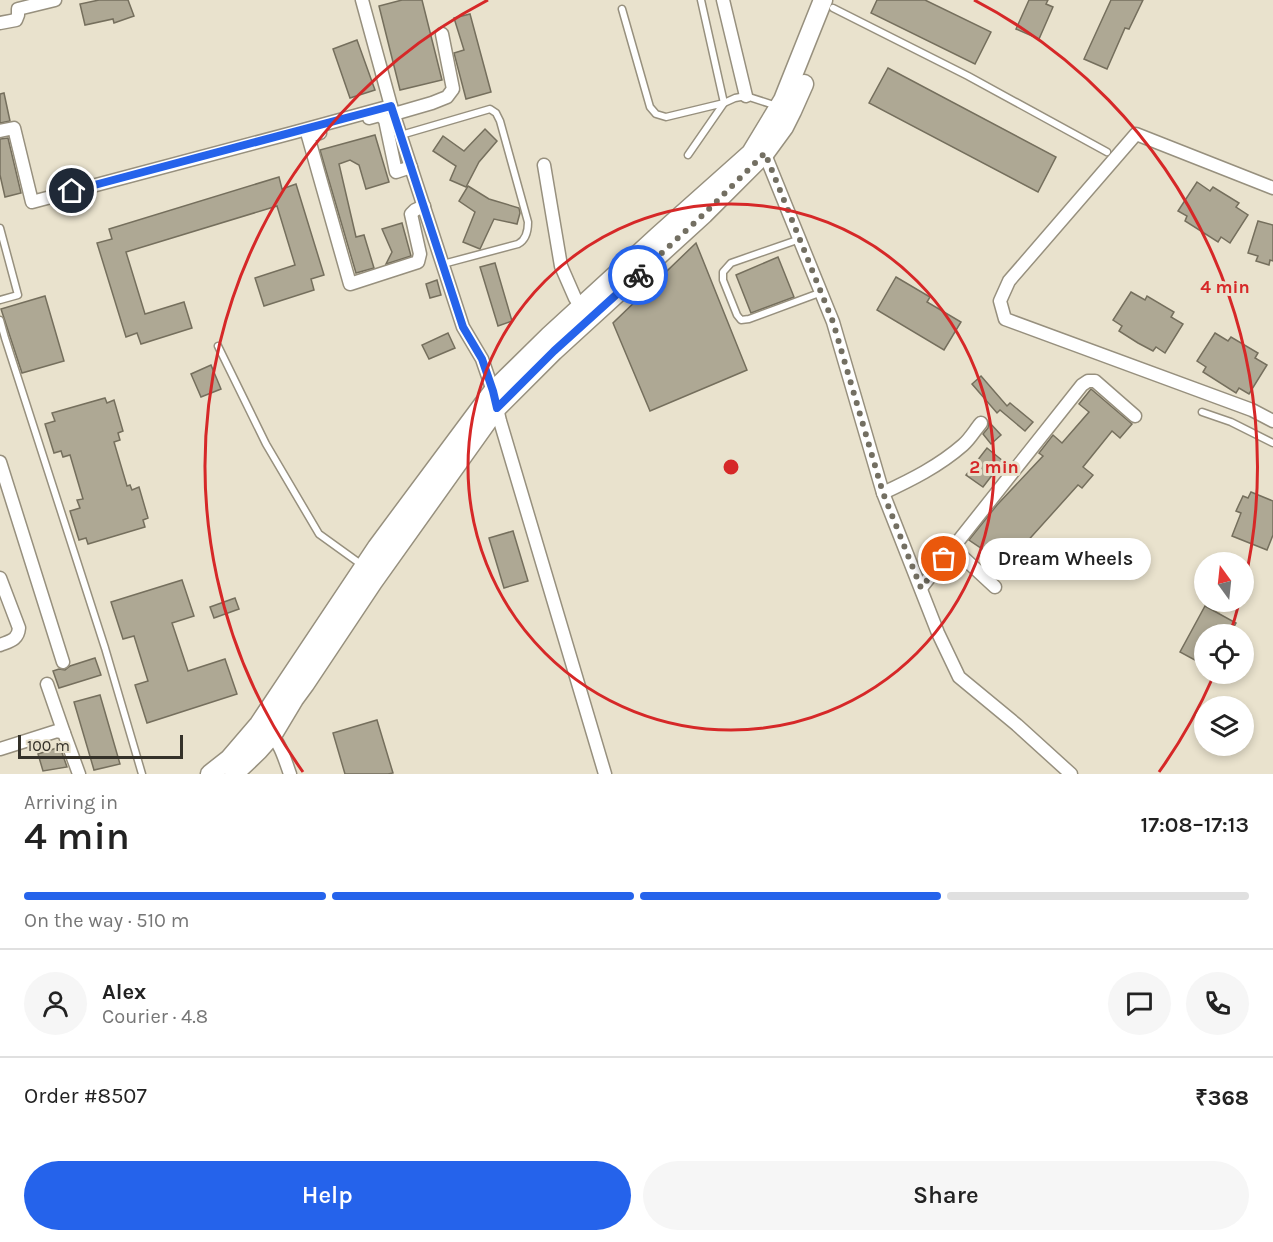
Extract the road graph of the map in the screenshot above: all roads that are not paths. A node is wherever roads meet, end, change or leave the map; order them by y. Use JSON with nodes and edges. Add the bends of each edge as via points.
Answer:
{"nodes":[{"id":1,"x":55,"y":0,"type":"edge"},
{"id":2,"x":362,"y":0,"type":"edge"},
{"id":3,"x":701,"y":0,"type":"edge"},
{"id":4,"x":723,"y":0,"type":"edge"},
{"id":5,"x":831,"y":3,"type":"edge"},
{"id":6,"x":16,"y":5,"type":"edge"},
{"id":7,"x":622,"y":9,"type":"dead end"},
{"id":8,"x":0,"y":23,"type":"edge"},
{"id":9,"x":442,"y":34,"type":"dead end"},
{"id":10,"x":746,"y":96,"type":"junction"},
{"id":11,"x":724,"y":103,"type":"junction"},
{"id":12,"x":786,"y":109,"type":"junction"},
{"id":13,"x":393,"y":110,"type":"junction"},
{"id":14,"x":0,"y":131,"type":"edge"},
{"id":15,"x":401,"y":135,"type":"junction"},
{"id":16,"x":762,"y":147,"type":"junction"},
{"id":17,"x":1107,"y":152,"type":"dead end"},
{"id":18,"x":688,"y":155,"type":"dead end"},
{"id":19,"x":544,"y":165,"type":"dead end"},
{"id":20,"x":411,"y":167,"type":"junction"},
{"id":21,"x":1273,"y":188,"type":"edge"},
{"id":22,"x":424,"y":206,"type":"junction"},
{"id":23,"x":0,"y":228,"type":"edge"},
{"id":24,"x":801,"y":239,"type":"junction"},
{"id":25,"x":443,"y":264,"type":"junction"},
{"id":26,"x":822,"y":292,"type":"junction"},
{"id":27,"x":0,"y":300,"type":"edge"},
{"id":28,"x":585,"y":314,"type":"junction"},
{"id":29,"x":0,"y":320,"type":"edge"},
{"id":30,"x":218,"y":346,"type":"dead end"},
{"id":31,"x":495,"y":399,"type":"junction"},
{"id":32,"x":1202,"y":412,"type":"dead end"},
{"id":33,"x":1135,"y":416,"type":"dead end"},
{"id":34,"x":1273,"y":421,"type":"edge"},
{"id":35,"x":981,"y":423,"type":"dead end"},
{"id":36,"x":1273,"y":443,"type":"edge"},
{"id":37,"x":0,"y":462,"type":"edge"},
{"id":38,"x":883,"y":493,"type":"junction"},
{"id":39,"x":953,"y":548,"type":"junction"},
{"id":40,"x":364,"y":567,"type":"junction"},
{"id":41,"x":0,"y":578,"type":"edge"},
{"id":42,"x":995,"y":587,"type":"dead end"},
{"id":43,"x":921,"y":588,"type":"junction"},
{"id":44,"x":0,"y":645,"type":"edge"},
{"id":45,"x":63,"y":662,"type":"dead end"},
{"id":46,"x":47,"y":684,"type":"dead end"},
{"id":47,"x":266,"y":729,"type":"junction"},
{"id":48,"x":64,"y":733,"type":"junction"},
{"id":49,"x":0,"y":748,"type":"edge"},
{"id":50,"x":79,"y":774,"type":"edge"},
{"id":51,"x":142,"y":774,"type":"edge"},
{"id":52,"x":210,"y":774,"type":"edge"},
{"id":53,"x":234,"y":774,"type":"edge"},
{"id":54,"x":290,"y":774,"type":"edge"},
{"id":55,"x":605,"y":774,"type":"edge"},
{"id":56,"x":1071,"y":774,"type":"edge"}],
"edges":[{"from":1,"to":6,"type":"street"},
{"from":2,"to":13,"type":"street"},
{"from":3,"to":11,"type":"lane"},
{"from":4,"to":10,"type":"street"},
{"from":5,"to":12,"type":"street","via":[[801,59]]},
{"from":5,"to":17,"type":"lane"},
{"from":6,"to":8,"type":"street","via":[[16,20]]},
{"from":7,"to":11,"type":"lane","via":[[650,107],[657,114],[666,117]]},
{"from":9,"to":13,"type":"street","via":[[453,89],[447,97],[432,104]]},
{"from":10,"to":11,"type":"lane"},
{"from":10,"to":12,"type":"lane"},
{"from":11,"to":18,"type":"lane"},
{"from":12,"to":16,"type":"street"},
{"from":13,"to":14,"type":"street","via":[[32,202],[14,128]]},
{"from":13,"to":15,"type":"street"},
{"from":15,"to":20,"type":"street"},
{"from":15,"to":25,"type":"lane","via":[[490,109],[500,121],[528,222],[526,236],[518,244]]},
{"from":16,"to":24,"type":"street"},
{"from":16,"to":28,"type":"street","via":[[658,236]]},
{"from":19,"to":28,"type":"street","via":[[561,266]]},
{"from":20,"to":22,"type":"street"},
{"from":20,"to":22,"type":"street","via":[[396,172],[385,120],[380,115],[308,136],[350,284],[418,262],[420,254],[411,214]]},
{"from":21,"to":34,"type":"street","via":[[1136,134],[1009,281],[1000,301],[1005,319]]},
{"from":22,"to":25,"type":"street"},
{"from":23,"to":27,"type":"lane","via":[[18,295]]},
{"from":24,"to":26,"type":"street"},
{"from":24,"to":26,"type":"lane","via":[[731,263],[723,272],[723,280],[741,320]]},
{"from":25,"to":31,"type":"street","via":[[463,327],[482,359]]},
{"from":26,"to":38,"type":"street"},
{"from":28,"to":31,"type":"street"},
{"from":29,"to":51,"type":"lane"},
{"from":30,"to":40,"type":"lane","via":[[266,444],[319,534]]},
{"from":31,"to":40,"type":"street"},
{"from":31,"to":47,"type":"street","via":[[305,684]]},
{"from":31,"to":55,"type":"street"},
{"from":32,"to":36,"type":"lane"},
{"from":33,"to":39,"type":"street","via":[[1095,381],[1082,385]]},
{"from":35,"to":38,"type":"street","via":[[964,444],[942,461]]},
{"from":37,"to":45,"type":"street"},
{"from":38,"to":43,"type":"street"},
{"from":39,"to":42,"type":"street"},
{"from":39,"to":43,"type":"street"},
{"from":40,"to":47,"type":"street"},
{"from":41,"to":44,"type":"street","via":[[19,628],[14,640]]},
{"from":43,"to":56,"type":"street","via":[[959,677]]},
{"from":46,"to":48,"type":"street"},
{"from":47,"to":52,"type":"street"},
{"from":47,"to":53,"type":"street","via":[[258,751]]},
{"from":47,"to":54,"type":"street"},
{"from":48,"to":49,"type":"street","via":[[57,731]]},
{"from":48,"to":50,"type":"street"}]}
